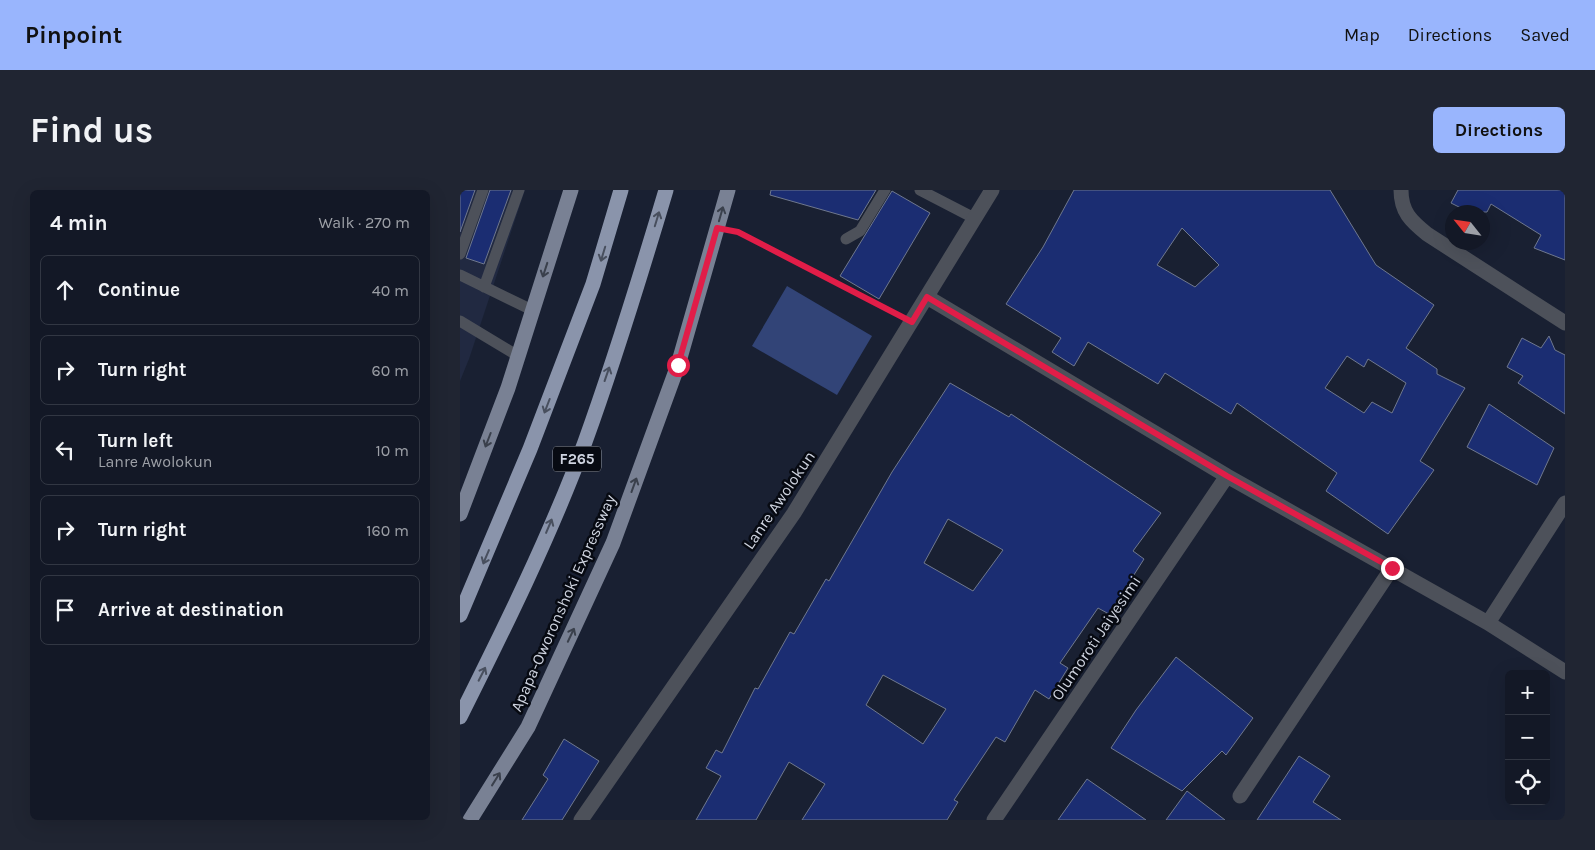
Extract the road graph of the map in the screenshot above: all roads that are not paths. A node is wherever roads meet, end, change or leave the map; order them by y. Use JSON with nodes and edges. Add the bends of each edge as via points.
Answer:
{"nodes":[{"id":1,"x":484,"y":190,"type":"edge"},
{"id":2,"x":519,"y":190,"type":"edge"},
{"id":3,"x":571,"y":190,"type":"edge"},
{"id":4,"x":621,"y":190,"type":"edge"},
{"id":5,"x":666,"y":190,"type":"edge"},
{"id":6,"x":728,"y":190,"type":"edge"},
{"id":7,"x":885,"y":190,"type":"edge"},
{"id":8,"x":920,"y":190,"type":"edge"},
{"id":9,"x":992,"y":190,"type":"edge"},
{"id":10,"x":1401,"y":190,"type":"edge"},
{"id":11,"x":974,"y":218,"type":"junction"},
{"id":12,"x":846,"y":239,"type":"dead end"},
{"id":13,"x":460,"y":254,"type":"edge"},
{"id":14,"x":460,"y":275,"type":"edge"},
{"id":15,"x":484,"y":287,"type":"junction"},
{"id":16,"x":927,"y":297,"type":"junction"},
{"id":17,"x":532,"y":310,"type":"junction"},
{"id":18,"x":460,"y":321,"type":"edge"},
{"id":19,"x":1565,"y":323,"type":"edge"},
{"id":20,"x":518,"y":356,"type":"junction"},
{"id":21,"x":1227,"y":476,"type":"junction"},
{"id":22,"x":1565,"y":503,"type":"edge"},
{"id":23,"x":460,"y":514,"type":"edge"},
{"id":24,"x":1392,"y":568,"type":"junction"},
{"id":25,"x":460,"y":616,"type":"edge"},
{"id":26,"x":1488,"y":623,"type":"junction"},
{"id":27,"x":1565,"y":672,"type":"edge"},
{"id":28,"x":460,"y":717,"type":"edge"},
{"id":29,"x":1240,"y":796,"type":"dead end"},
{"id":30,"x":470,"y":820,"type":"edge"},
{"id":31,"x":581,"y":820,"type":"edge"},
{"id":32,"x":994,"y":820,"type":"edge"}],
"edges":[{"from":1,"to":13,"type":"lane"},
{"from":2,"to":15,"type":"lane"},
{"from":3,"to":17,"type":"main road","one_way":true},
{"from":4,"to":25,"type":"highway","number":"F265","one_way":true,"via":[[593,284],[530,449]]},
{"from":28,"to":5,"type":"highway","number":"F265","one_way":true,"via":[[513,611],[584,442]]},
{"from":30,"to":6,"type":"main road","name":"Apapa-Oworonshoki Expressway","one_way":true,"via":[[528,726],[613,543],[678,365]]},
{"from":7,"to":12,"type":"lane","via":[[860,231]]},
{"from":8,"to":11,"type":"lane"},
{"from":9,"to":11,"type":"street","name":"Lanre Awolokun"},
{"from":10,"to":19,"type":"street","via":[[1401,202],[1407,217],[1427,234]]},
{"from":11,"to":16,"type":"street","name":"Lanre Awolokun"},
{"from":14,"to":15,"type":"lane"},
{"from":15,"to":17,"type":"lane"},
{"from":16,"to":21,"type":"street"},
{"from":16,"to":31,"type":"street","name":"Lanre Awolokun","via":[[794,513]]},
{"from":17,"to":20,"type":"main road"},
{"from":18,"to":20,"type":"lane"},
{"from":20,"to":23,"type":"main road","one_way":true},
{"from":21,"to":24,"type":"street"},
{"from":21,"to":32,"type":"street","name":"Olumoroti Jaiyesimi"},
{"from":22,"to":26,"type":"street"},
{"from":24,"to":26,"type":"street"},
{"from":24,"to":29,"type":"street"},
{"from":26,"to":27,"type":"street"}]}
